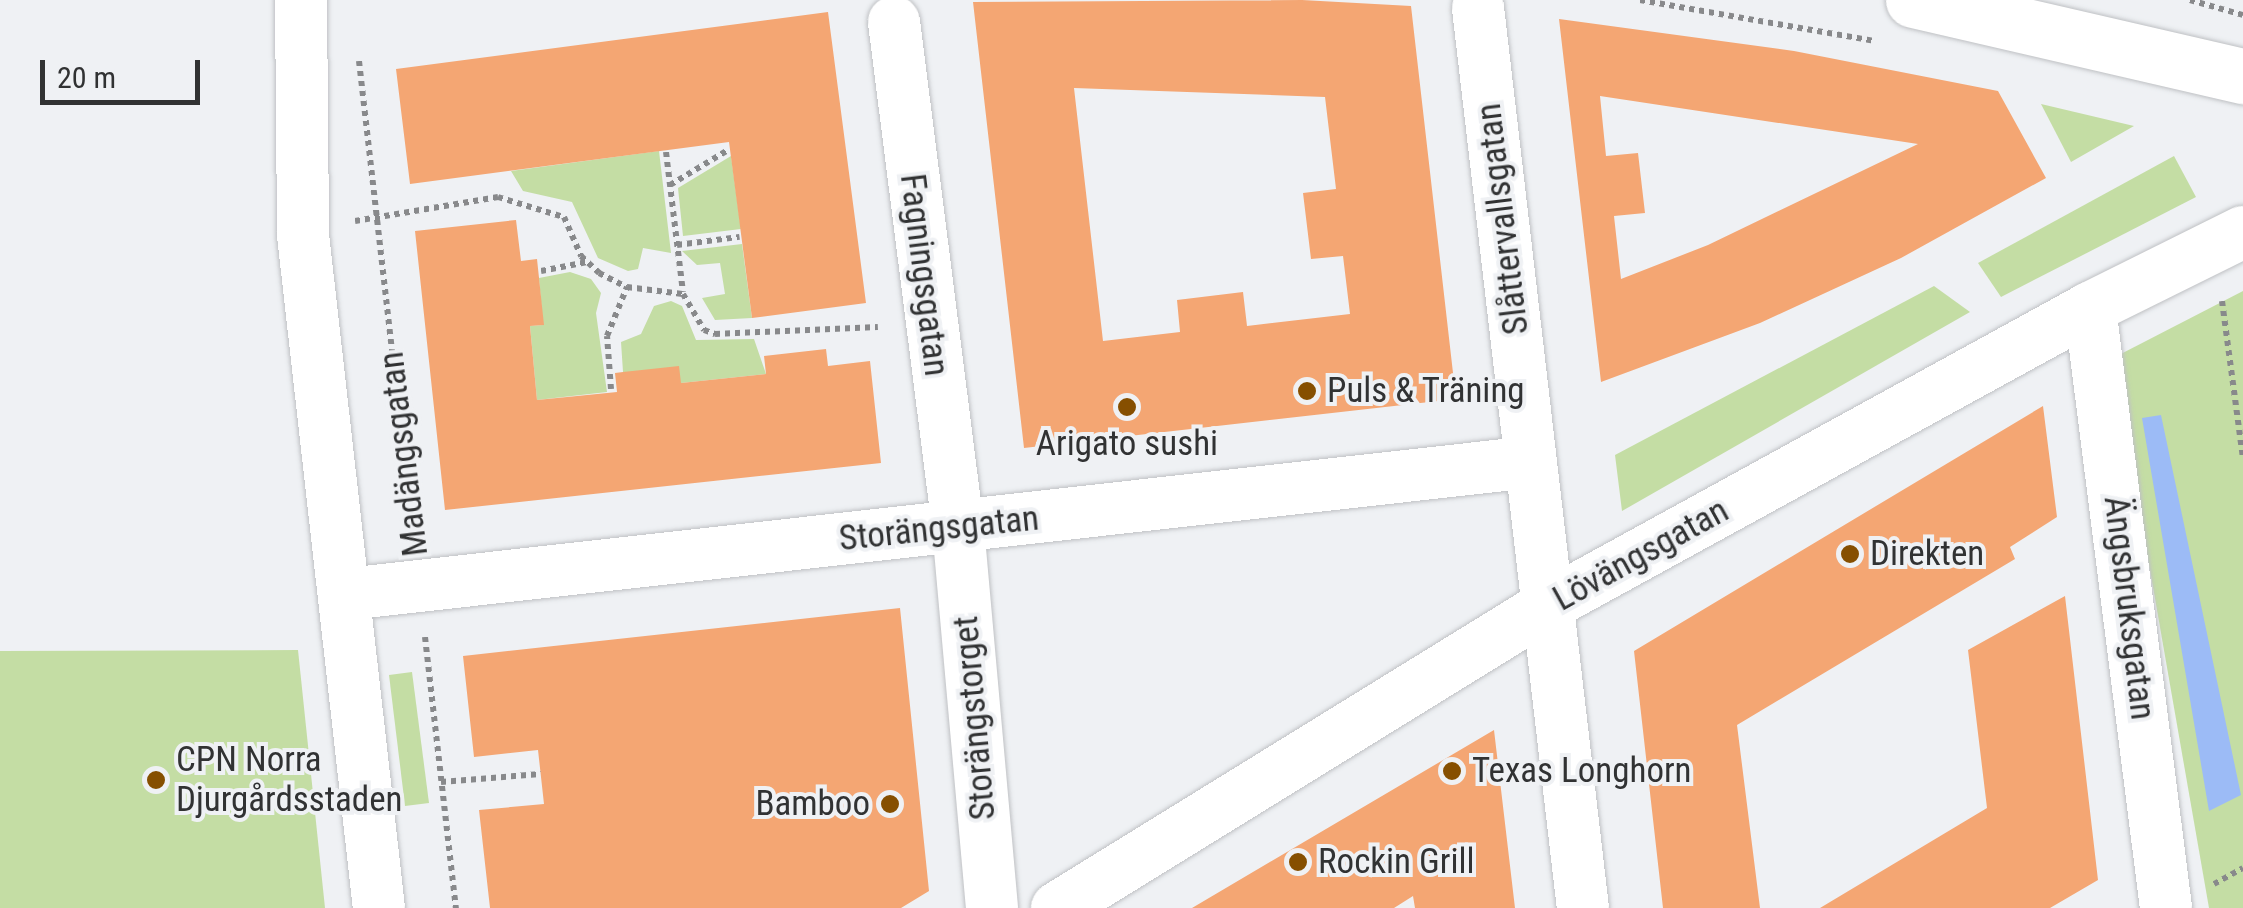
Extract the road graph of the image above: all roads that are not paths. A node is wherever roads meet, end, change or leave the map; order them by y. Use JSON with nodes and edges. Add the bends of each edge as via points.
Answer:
{"nodes":[{"id":1,"x":301,"y":0,"type":"edge"},
{"id":2,"x":1914,"y":0,"type":"edge"},
{"id":3,"x":1478,"y":8,"type":"dead end"},
{"id":4,"x":894,"y":22,"type":"dead end"},
{"id":5,"x":2243,"y":76,"type":"edge"},
{"id":6,"x":2229,"y":238,"type":"edge"},
{"id":7,"x":2090,"y":308,"type":"junction"},
{"id":8,"x":1531,"y":462,"type":"junction"},
{"id":9,"x":958,"y":527,"type":"junction"},
{"id":10,"x":346,"y":594,"type":"junction"},
{"id":11,"x":1550,"y":604,"type":"junction"},
{"id":12,"x":379,"y":908,"type":"edge"},
{"id":13,"x":992,"y":908,"type":"edge"},
{"id":14,"x":1057,"y":908,"type":"edge"},
{"id":15,"x":1583,"y":908,"type":"edge"},
{"id":16,"x":2166,"y":908,"type":"edge"}],
"edges":[{"from":1,"to":10,"type":"street","via":[[303,235]]},
{"from":2,"to":5,"type":"street"},
{"from":3,"to":8,"type":"street","name":"Slåttervallsgatan"},
{"from":4,"to":9,"type":"street","name":"Fagningsgatan"},
{"from":6,"to":7,"type":"street","name":"Lövängsgatan"},
{"from":7,"to":11,"type":"street","name":"Lövängsgatan"},
{"from":7,"to":16,"type":"street","name":"Ängsbruksgatan"},
{"from":8,"to":9,"type":"street","name":"Storängsgatan"},
{"from":8,"to":11,"type":"street","name":"Slåttervallsgatan"},
{"from":9,"to":10,"type":"street","name":"Storängsgatan"},
{"from":9,"to":13,"type":"street","name":"Storängstorget"},
{"from":10,"to":12,"type":"street"},
{"from":11,"to":14,"type":"street","name":"Lövängsgatan"},
{"from":11,"to":15,"type":"street","name":"Slåttervallsgatan"}]}
